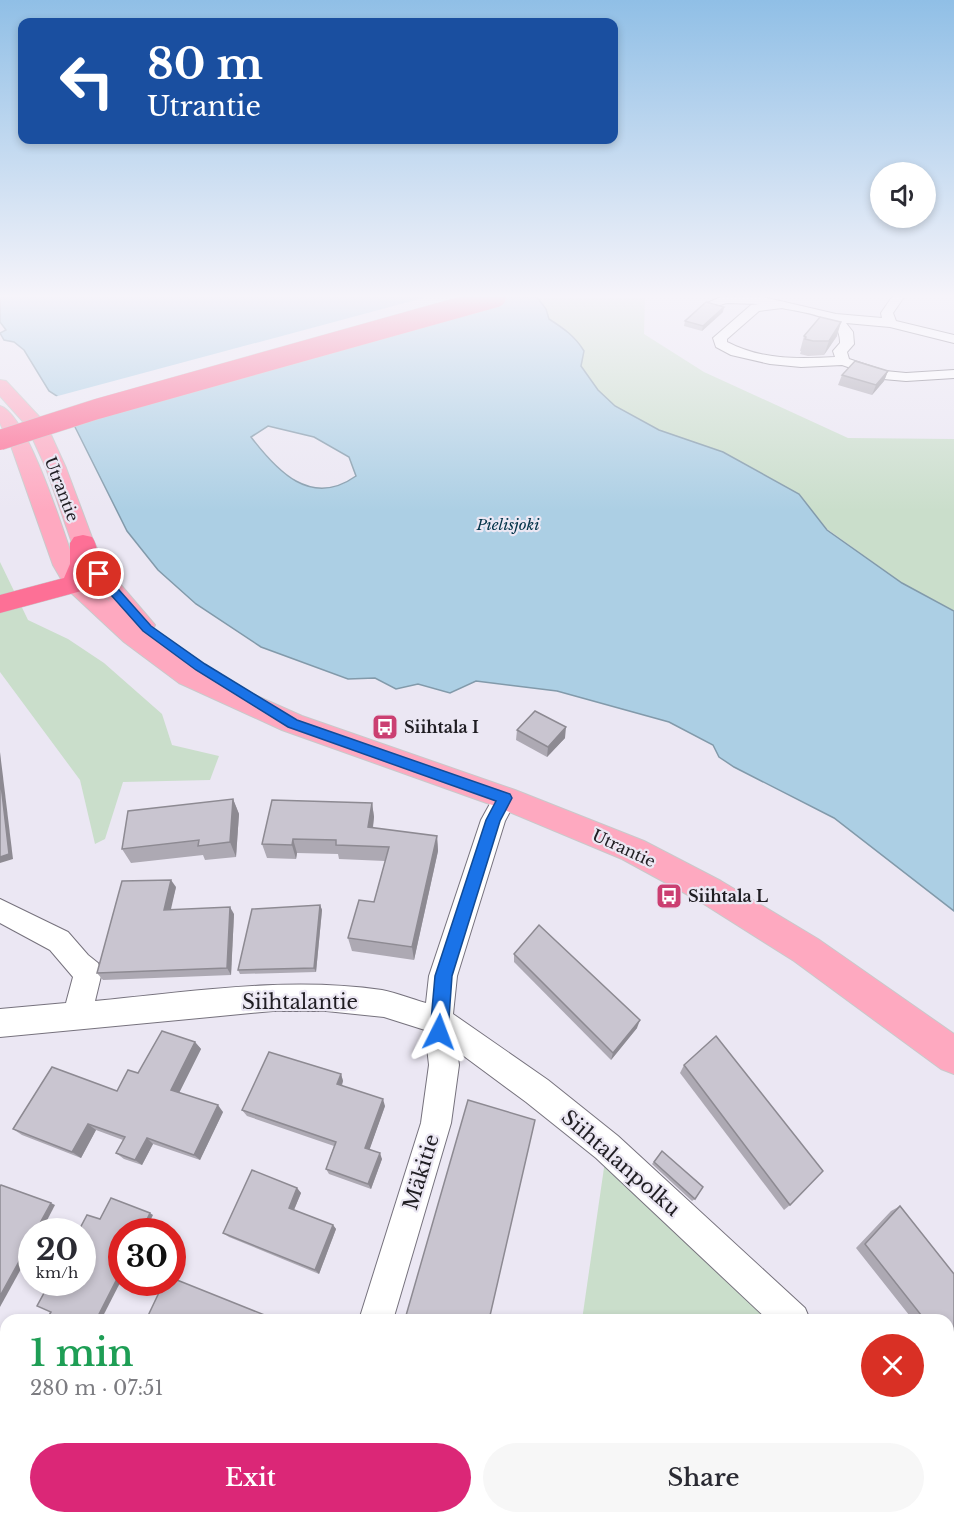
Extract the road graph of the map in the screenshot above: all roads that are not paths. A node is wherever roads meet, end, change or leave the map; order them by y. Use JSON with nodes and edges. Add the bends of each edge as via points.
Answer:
{"nodes":[{"id":1,"x":206,"y":368,"type":"edge"},
{"id":2,"x":243,"y":368,"type":"edge"},
{"id":3,"x":863,"y":368,"type":"edge"},
{"id":4,"x":954,"y":374,"type":"edge"},
{"id":5,"x":930,"y":377,"type":"junction"},
{"id":6,"x":0,"y":385,"type":"edge"},
{"id":7,"x":954,"y":386,"type":"edge"},
{"id":8,"x":0,"y":412,"type":"edge"},
{"id":9,"x":0,"y":426,"type":"edge"},
{"id":10,"x":0,"y":440,"type":"edge"},
{"id":11,"x":81,"y":566,"type":"junction"},
{"id":12,"x":0,"y":586,"type":"edge"},
{"id":13,"x":0,"y":604,"type":"edge"},
{"id":14,"x":505,"y":798,"type":"junction"},
{"id":15,"x":0,"y":910,"type":"edge"},
{"id":16,"x":77,"y":1015,"type":"junction"},
{"id":17,"x":438,"y":1020,"type":"junction"},
{"id":18,"x":0,"y":1023,"type":"edge"},
{"id":19,"x":954,"y":1056,"type":"edge"},
{"id":20,"x":378,"y":1314,"type":"edge"},
{"id":21,"x":787,"y":1314,"type":"edge"}],
"edges":[{"from":1,"to":9,"type":"highway"},
{"from":2,"to":10,"type":"highway","bridge":true},
{"from":3,"to":5,"type":"street","via":[[883,375]]},
{"from":4,"to":5,"type":"street"},
{"from":5,"to":7,"type":"street"},
{"from":6,"to":11,"type":"main road","name":"Utrantie","via":[[36,424],[56,468]]},
{"from":8,"to":11,"type":"main road","name":"Utrantie","via":[[14,430]]},
{"from":11,"to":12,"type":"highway"},
{"from":11,"to":13,"type":"highway"},
{"from":11,"to":14,"type":"main road","name":"Utrantie","via":[[133,636],[188,676],[292,723]]},
{"from":14,"to":17,"type":"street","via":[[493,820],[443,976]]},
{"from":14,"to":19,"type":"main road","name":"Utrantie","via":[[633,850],[710,891],[806,950]]},
{"from":15,"to":16,"type":"street","via":[[59,941],[88,972]]},
{"from":16,"to":17,"type":"street","name":"Siihtalantie","via":[[273,998],[326,998],[384,1004]]},
{"from":16,"to":18,"type":"street","name":"Siihtalantie"},
{"from":17,"to":20,"type":"street","name":"Mäkitie","via":[[444,1065],[436,1123]]},
{"from":17,"to":21,"type":"street","name":"Siihtalanpolku","via":[[607,1147]]}]}
